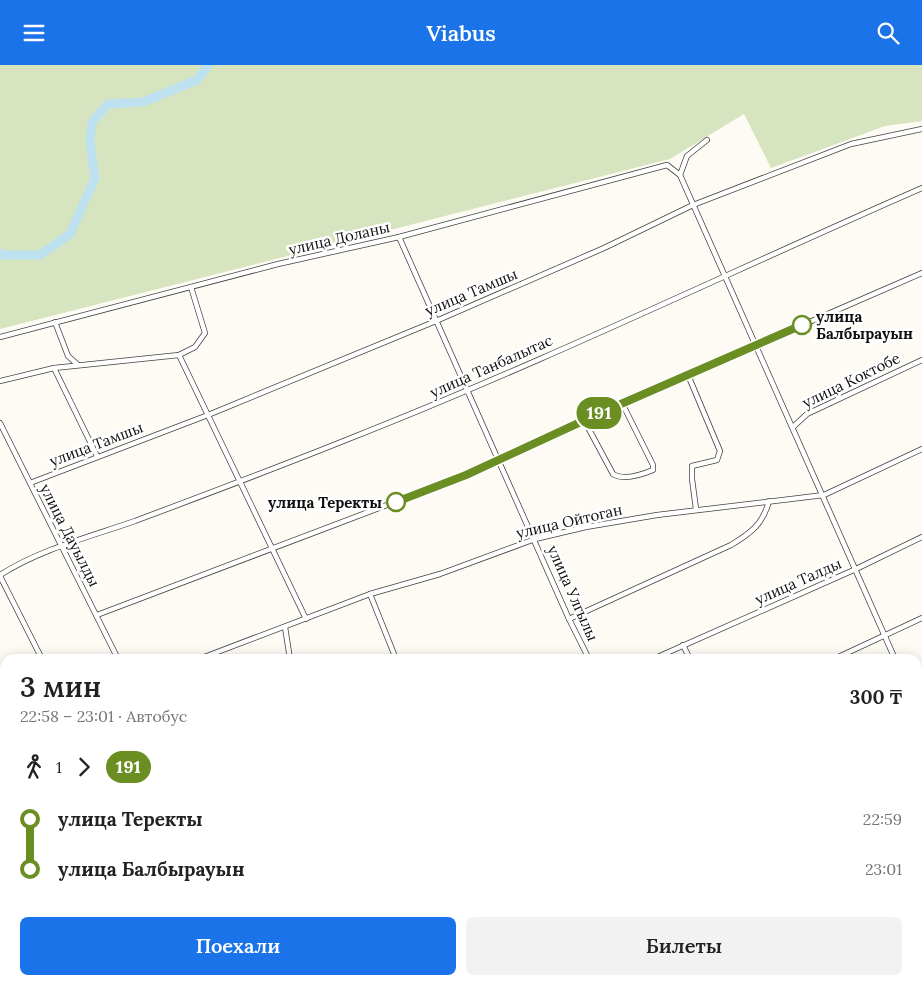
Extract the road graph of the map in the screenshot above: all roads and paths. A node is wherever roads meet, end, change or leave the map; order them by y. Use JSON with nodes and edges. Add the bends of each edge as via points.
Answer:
{"nodes":[{"id":1,"x":922,"y":129,"type":"edge"},
{"id":2,"x":707,"y":139,"type":"dead end"},
{"id":3,"x":680,"y":175,"type":"junction"},
{"id":4,"x":922,"y":188,"type":"edge"},
{"id":5,"x":693,"y":205,"type":"junction"},
{"id":6,"x":399,"y":237,"type":"junction"},
{"id":7,"x":922,"y":273,"type":"edge"},
{"id":8,"x":726,"y":277,"type":"junction"},
{"id":9,"x":191,"y":287,"type":"junction"},
{"id":10,"x":436,"y":321,"type":"junction"},
{"id":11,"x":55,"y":322,"type":"junction"},
{"id":12,"x":0,"y":337,"type":"edge"},
{"id":13,"x":757,"y":345,"type":"junction"},
{"id":14,"x":179,"y":355,"type":"junction"},
{"id":15,"x":922,"y":360,"type":"edge"},
{"id":16,"x":77,"y":364,"type":"junction"},
{"id":17,"x":54,"y":367,"type":"junction"},
{"id":18,"x":688,"y":375,"type":"junction"},
{"id":19,"x":0,"y":381,"type":"edge"},
{"id":20,"x":469,"y":392,"type":"junction"},
{"id":21,"x":622,"y":403,"type":"junction"},
{"id":22,"x":208,"y":415,"type":"junction"},
{"id":23,"x":584,"y":420,"type":"junction"},
{"id":24,"x":0,"y":423,"type":"edge"},
{"id":25,"x":793,"y":427,"type":"junction"},
{"id":26,"x":922,"y":449,"type":"edge"},
{"id":27,"x":97,"y":456,"type":"junction"},
{"id":28,"x":497,"y":459,"type":"junction"},
{"id":29,"x":242,"y":482,"type":"junction"},
{"id":30,"x":30,"y":483,"type":"junction"},
{"id":31,"x":824,"y":495,"type":"junction"},
{"id":32,"x":769,"y":501,"type":"junction"},
{"id":33,"x":696,"y":509,"type":"junction"},
{"id":34,"x":922,"y":537,"type":"edge"},
{"id":35,"x":535,"y":539,"type":"junction"},
{"id":36,"x":61,"y":546,"type":"junction"},
{"id":37,"x":273,"y":549,"type":"junction"},
{"id":38,"x":856,"y":569,"type":"junction"},
{"id":39,"x":0,"y":576,"type":"edge"},
{"id":40,"x":370,"y":594,"type":"junction"},
{"id":41,"x":97,"y":615,"type":"junction"},
{"id":42,"x":922,"y":618,"type":"edge"},
{"id":43,"x":306,"y":619,"type":"junction"},
{"id":44,"x":569,"y":619,"type":"junction"},
{"id":45,"x":285,"y":627,"type":"junction"},
{"id":46,"x":885,"y":636,"type":"junction"},
{"id":47,"x":683,"y":645,"type":"junction"},
{"id":48,"x":39,"y":654,"type":"edge"},
{"id":49,"x":116,"y":654,"type":"edge"},
{"id":50,"x":212,"y":654,"type":"edge"},
{"id":51,"x":289,"y":654,"type":"edge"},
{"id":52,"x":394,"y":654,"type":"edge"},
{"id":53,"x":586,"y":654,"type":"edge"},
{"id":54,"x":664,"y":654,"type":"edge"},
{"id":55,"x":688,"y":654,"type":"edge"},
{"id":56,"x":845,"y":654,"type":"edge"},
{"id":57,"x":893,"y":654,"type":"edge"}],
"edges":[{"from":1,"to":5,"type":"street","name":"улица Тамшы","via":[[852,144]]},
{"from":2,"to":3,"type":"street","via":[[687,156]]},
{"from":3,"to":5,"type":"street"},
{"from":3,"to":6,"type":"street","name":"улица Доланы","via":[[666,165]]},
{"from":4,"to":8,"type":"street","name":"улица Танбалытас"},
{"from":5,"to":8,"type":"street"},
{"from":5,"to":10,"type":"street","name":"улица Тамшы","via":[[604,248]]},
{"from":6,"to":9,"type":"street","name":"улица Доланы"},
{"from":6,"to":10,"type":"street","name":"улица Улгылы"},
{"from":7,"to":13,"type":"street"},
{"from":8,"to":13,"type":"street"},
{"from":8,"to":20,"type":"street","name":"улица Танбалытас"},
{"from":9,"to":11,"type":"street","name":"улица Доланы"},
{"from":9,"to":14,"type":"street","via":[[205,333],[195,347]]},
{"from":10,"to":20,"type":"street","name":"улица Улгылы"},
{"from":10,"to":22,"type":"street","name":"улица Тамшы"},
{"from":11,"to":12,"type":"street","name":"улица Доланы"},
{"from":11,"to":16,"type":"street","via":[[68,356]]},
{"from":13,"to":18,"type":"street"},
{"from":13,"to":25,"type":"street"},
{"from":14,"to":16,"type":"street"},
{"from":14,"to":22,"type":"street"},
{"from":15,"to":25,"type":"street","name":"улица Коктобе","via":[[807,414]]},
{"from":16,"to":17,"type":"street"},
{"from":17,"to":19,"type":"street"},
{"from":17,"to":27,"type":"street"},
{"from":18,"to":21,"type":"street"},
{"from":18,"to":33,"type":"street","via":[[720,451],[717,460],[692,466]]},
{"from":20,"to":28,"type":"street","name":"улица Улгылы"},
{"from":20,"to":29,"type":"street","name":"улица Танбалытас"},
{"from":21,"to":23,"type":"street"},
{"from":21,"to":23,"type":"street","via":[[654,465],[653,470],[619,478],[613,474]]},
{"from":22,"to":27,"type":"street","name":"улица Тамшы"},
{"from":22,"to":29,"type":"street"},
{"from":23,"to":28,"type":"street"},
{"from":24,"to":30,"type":"street","name":"улица Дауылды"},
{"from":25,"to":31,"type":"street"},
{"from":26,"to":31,"type":"street","name":"улица Ойтоган"},
{"from":27,"to":30,"type":"street","name":"улица Тамшы"},
{"from":28,"to":35,"type":"street","name":"улица Улгылы"},
{"from":28,"to":37,"type":"street","via":[[466,475]]},
{"from":29,"to":36,"type":"street","name":"улица Танбалытас"},
{"from":29,"to":37,"type":"street"},
{"from":30,"to":36,"type":"street","name":"улица Дауылды"},
{"from":31,"to":32,"type":"street","name":"улица Ойтоган"},
{"from":31,"to":38,"type":"street"},
{"from":32,"to":33,"type":"street","name":"улица Ойтоган"},
{"from":32,"to":44,"type":"street","via":[[760,524],[745,537]]},
{"from":33,"to":35,"type":"street","name":"улица Ойтоган"},
{"from":34,"to":38,"type":"street","name":"улица Талды"},
{"from":35,"to":40,"type":"street","name":"улица Ойтоган","via":[[440,574]]},
{"from":35,"to":44,"type":"street","name":"улица Улгылы"},
{"from":36,"to":39,"type":"street","name":"улица Танбалытас"},
{"from":36,"to":41,"type":"street","name":"улица Дауылды"},
{"from":37,"to":41,"type":"street"},
{"from":37,"to":43,"type":"street"},
{"from":38,"to":46,"type":"street"},
{"from":38,"to":47,"type":"street","name":"улица Талды"},
{"from":39,"to":48,"type":"street"},
{"from":40,"to":43,"type":"street","name":"улица Ойтоган"},
{"from":40,"to":52,"type":"street"},
{"from":41,"to":49,"type":"street","name":"улица Дауылды"},
{"from":42,"to":46,"type":"street"},
{"from":43,"to":45,"type":"street","name":"улица Ойтоган"},
{"from":44,"to":53,"type":"street","name":"улица Улгылы"},
{"from":45,"to":50,"type":"street","name":"улица Ойтоган"},
{"from":45,"to":51,"type":"street"},
{"from":46,"to":56,"type":"street"},
{"from":46,"to":57,"type":"street"},
{"from":47,"to":54,"type":"street","name":"улица Талды"},
{"from":47,"to":55,"type":"street"}]}
